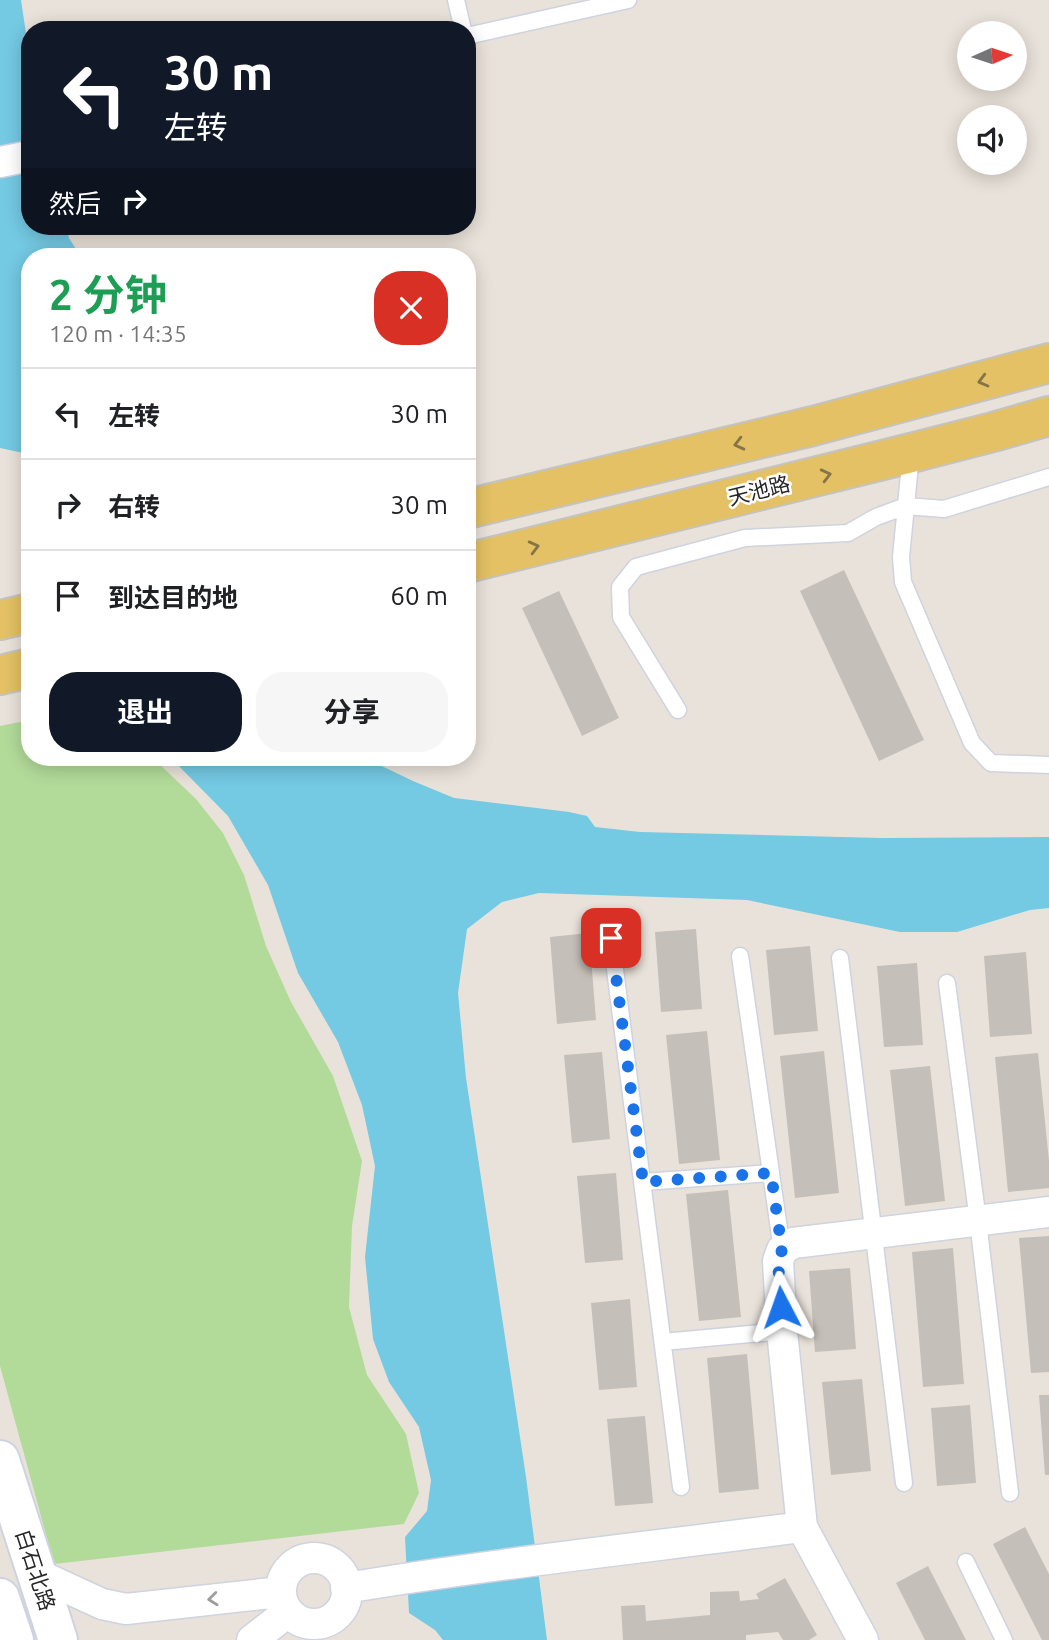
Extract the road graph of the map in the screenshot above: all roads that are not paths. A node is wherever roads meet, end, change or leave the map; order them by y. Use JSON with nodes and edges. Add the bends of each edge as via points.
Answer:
{"nodes":[{"id":1,"x":456,"y":0,"type":"edge"},
{"id":2,"x":628,"y":0,"type":"edge"},
{"id":3,"x":461,"y":21,"type":"edge"},
{"id":4,"x":476,"y":34,"type":"edge"},
{"id":5,"x":21,"y":158,"type":"edge"},
{"id":6,"x":0,"y":162,"type":"edge"},
{"id":7,"x":1049,"y":363,"type":"edge"},
{"id":8,"x":1049,"y":416,"type":"edge"},
{"id":9,"x":911,"y":453,"type":"junction"},
{"id":10,"x":1049,"y":477,"type":"edge"},
{"id":11,"x":906,"y":506,"type":"junction"},
{"id":12,"x":476,"y":507,"type":"edge"},
{"id":13,"x":476,"y":561,"type":"edge"},
{"id":14,"x":21,"y":615,"type":"edge"},
{"id":15,"x":0,"y":621,"type":"edge"},
{"id":16,"x":21,"y":670,"type":"edge"},
{"id":17,"x":0,"y":675,"type":"edge"},
{"id":18,"x":678,"y":710,"type":"dead end"},
{"id":19,"x":1049,"y":765,"type":"edge"},
{"id":20,"x":611,"y":938,"type":"dead end"},
{"id":21,"x":740,"y":956,"type":"dead end"},
{"id":22,"x":840,"y":958,"type":"dead end"},
{"id":23,"x":947,"y":983,"type":"dead end"},
{"id":24,"x":771,"y":1173,"type":"junction"},
{"id":25,"x":643,"y":1182,"type":"junction"},
{"id":26,"x":1049,"y":1212,"type":"edge"},
{"id":27,"x":978,"y":1221,"type":"junction"},
{"id":28,"x":873,"y":1233,"type":"junction"},
{"id":29,"x":782,"y":1250,"type":"junction"},
{"id":30,"x":782,"y":1331,"type":"junction"},
{"id":31,"x":663,"y":1342,"type":"junction"},
{"id":32,"x":0,"y":1460,"type":"edge"},
{"id":33,"x":904,"y":1483,"type":"dead end"},
{"id":34,"x":681,"y":1487,"type":"dead end"},
{"id":35,"x":1010,"y":1493,"type":"dead end"},
{"id":36,"x":802,"y":1527,"type":"junction"},
{"id":37,"x":966,"y":1562,"type":"dead end"},
{"id":38,"x":37,"y":1574,"type":"junction"},
{"id":39,"x":346,"y":1588,"type":"junction"},
{"id":40,"x":0,"y":1598,"type":"edge"},
{"id":41,"x":284,"y":1602,"type":"junction"},
{"id":42,"x":13,"y":1640,"type":"edge"},
{"id":43,"x":58,"y":1640,"type":"edge"},
{"id":44,"x":252,"y":1640,"type":"edge"},
{"id":45,"x":863,"y":1640,"type":"edge"},
{"id":46,"x":1004,"y":1640,"type":"edge"}],
"edges":[{"from":1,"to":3,"type":"lane"},
{"from":2,"to":4,"type":"lane"},
{"from":5,"to":6,"type":"street"},
{"from":7,"to":12,"type":"main road","one_way":true,"via":[[813,426]]},
{"from":8,"to":9,"type":"main road","name":"天池路"},
{"from":9,"to":11,"type":"lane"},
{"from":13,"to":9,"type":"main road","name":"天池路","one_way":true},
{"from":10,"to":11,"type":"lane","via":[[944,509]]},
{"from":11,"to":18,"type":"lane","via":[[848,533],[745,538],[636,567],[620,587],[621,617]]},
{"from":11,"to":19,"type":"lane","via":[[903,582],[972,743],[991,764]]},
{"from":14,"to":15,"type":"main road"},
{"from":16,"to":17,"type":"main road"},
{"from":20,"to":25,"type":"lane"},
{"from":21,"to":24,"type":"lane"},
{"from":22,"to":28,"type":"lane"},
{"from":23,"to":27,"type":"lane"},
{"from":24,"to":25,"type":"lane"},
{"from":24,"to":29,"type":"lane"},
{"from":25,"to":31,"type":"lane"},
{"from":26,"to":27,"type":"street"},
{"from":27,"to":28,"type":"street"},
{"from":27,"to":35,"type":"lane"},
{"from":28,"to":29,"type":"street","via":[[793,1243]]},
{"from":28,"to":33,"type":"lane"},
{"from":29,"to":30,"type":"street","via":[[778,1261]]},
{"from":30,"to":31,"type":"lane"},
{"from":30,"to":36,"type":"street"},
{"from":31,"to":34,"type":"lane"},
{"from":32,"to":38,"type":"main road","name":"白石北路"},
{"from":36,"to":39,"type":"street"},
{"from":36,"to":45,"type":"street"},
{"from":37,"to":46,"type":"lane"},
{"from":41,"to":38,"type":"street","one_way":true,"via":[[126,1609],[102,1604]]},
{"from":38,"to":43,"type":"main road","name":"白石北路"},
{"from":39,"to":41,"type":"street","via":[[341,1608],[326,1622],[305,1623]]},
{"from":39,"to":41,"type":"street","via":[[337,1568],[317,1558],[306,1559],[287,1571],[282,1581]]},
{"from":40,"to":42,"type":"main road","name":"白石北路"},
{"from":41,"to":44,"type":"street"}]}
